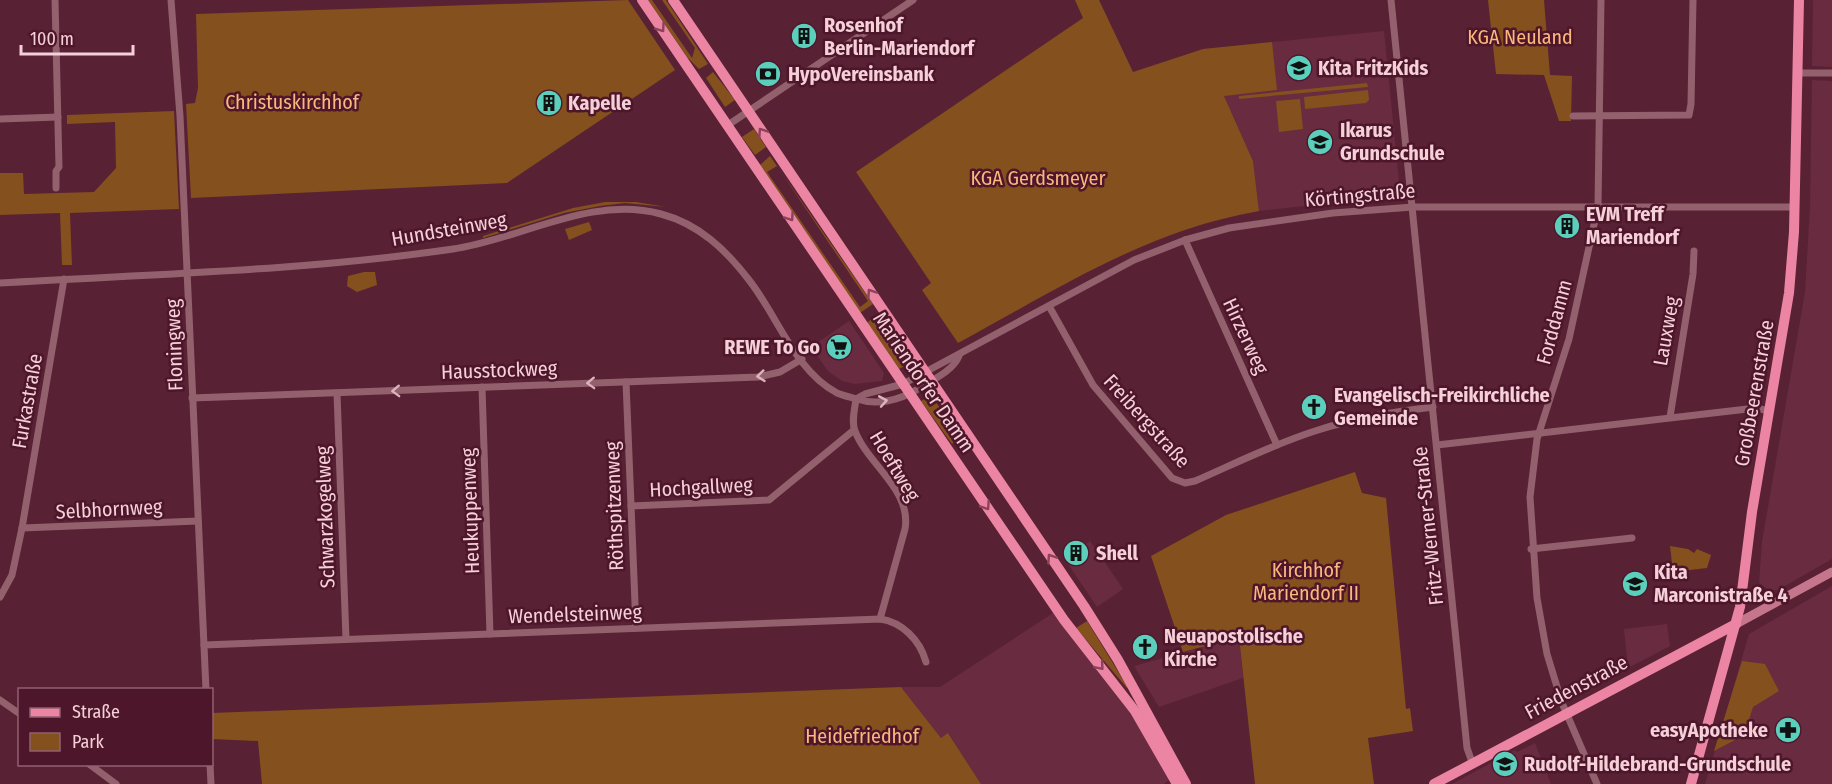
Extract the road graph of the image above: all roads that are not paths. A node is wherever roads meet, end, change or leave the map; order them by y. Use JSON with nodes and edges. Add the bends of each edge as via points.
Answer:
{"nodes":[{"id":1,"x":55,"y":0,"type":"edge"},
{"id":2,"x":171,"y":0,"type":"edge"},
{"id":3,"x":642,"y":0,"type":"edge"},
{"id":4,"x":673,"y":0,"type":"edge"},
{"id":5,"x":913,"y":0,"type":"edge"},
{"id":6,"x":1391,"y":0,"type":"edge"},
{"id":7,"x":1601,"y":0,"type":"edge"},
{"id":8,"x":1693,"y":0,"type":"edge"},
{"id":9,"x":1799,"y":0,"type":"edge"},
{"id":10,"x":1797,"y":73,"type":"junction"},
{"id":11,"x":1832,"y":73,"type":"edge"},
{"id":12,"x":748,"y":112,"type":"junction"},
{"id":13,"x":1573,"y":116,"type":"dead end"},
{"id":14,"x":1599,"y":116,"type":"junction"},
{"id":15,"x":57,"y":117,"type":"junction"},
{"id":16,"x":0,"y":119,"type":"edge"},
{"id":17,"x":728,"y":125,"type":"junction"},
{"id":18,"x":56,"y":188,"type":"dead end"},
{"id":19,"x":1598,"y":206,"type":"junction"},
{"id":20,"x":1413,"y":207,"type":"junction"},
{"id":21,"x":1794,"y":207,"type":"junction"},
{"id":22,"x":1185,"y":240,"type":"junction"},
{"id":23,"x":1694,"y":251,"type":"dead end"},
{"id":24,"x":188,"y":273,"type":"junction"},
{"id":25,"x":64,"y":279,"type":"junction"},
{"id":26,"x":0,"y":283,"type":"edge"},
{"id":27,"x":1049,"y":306,"type":"junction"},
{"id":28,"x":959,"y":356,"type":"junction"},
{"id":29,"x":802,"y":359,"type":"junction"},
{"id":30,"x":928,"y":376,"type":"junction"},
{"id":31,"x":626,"y":382,"type":"junction"},
{"id":32,"x":903,"y":384,"type":"junction"},
{"id":33,"x":482,"y":387,"type":"junction"},
{"id":34,"x":337,"y":393,"type":"junction"},
{"id":35,"x":910,"y":394,"type":"junction"},
{"id":36,"x":192,"y":398,"type":"junction"},
{"id":37,"x":856,"y":399,"type":"junction"},
{"id":38,"x":1433,"y":407,"type":"junction"},
{"id":39,"x":1769,"y":411,"type":"junction"},
{"id":40,"x":1670,"y":417,"type":"junction"},
{"id":41,"x":854,"y":430,"type":"junction"},
{"id":42,"x":1539,"y":432,"type":"junction"},
{"id":43,"x":1277,"y":445,"type":"junction"},
{"id":44,"x":1437,"y":445,"type":"junction"},
{"id":45,"x":631,"y":507,"type":"junction"},
{"id":46,"x":198,"y":521,"type":"junction"},
{"id":47,"x":22,"y":528,"type":"junction"},
{"id":48,"x":1632,"y":538,"type":"dead end"},
{"id":49,"x":1532,"y":549,"type":"junction"},
{"id":50,"x":1832,"y":572,"type":"edge"},
{"id":51,"x":0,"y":597,"type":"edge"},
{"id":52,"x":880,"y":619,"type":"junction"},
{"id":53,"x":1736,"y":624,"type":"junction"},
{"id":54,"x":636,"y":628,"type":"junction"},
{"id":55,"x":490,"y":634,"type":"junction"},
{"id":56,"x":346,"y":639,"type":"junction"},
{"id":57,"x":204,"y":645,"type":"junction"},
{"id":58,"x":926,"y":662,"type":"dead end"},
{"id":59,"x":206,"y":688,"type":"edge"},
{"id":60,"x":0,"y":699,"type":"edge"},
{"id":61,"x":18,"y":712,"type":"edge"},
{"id":62,"x":1566,"y":713,"type":"junction"},
{"id":63,"x":1472,"y":762,"type":"junction"},
{"id":64,"x":90,"y":766,"type":"edge"},
{"id":65,"x":210,"y":766,"type":"edge"},
{"id":66,"x":105,"y":776,"type":"junction"},
{"id":67,"x":100,"y":784,"type":"edge"},
{"id":68,"x":116,"y":784,"type":"edge"},
{"id":69,"x":211,"y":784,"type":"edge"},
{"id":70,"x":1177,"y":784,"type":"edge"},
{"id":71,"x":1186,"y":784,"type":"edge"},
{"id":72,"x":1434,"y":784,"type":"edge"},
{"id":73,"x":1597,"y":784,"type":"edge"},
{"id":74,"x":1691,"y":784,"type":"edge"}],
"edges":[{"from":1,"to":15,"type":"street"},
{"from":2,"to":24,"type":"street","name":"Floningweg"},
{"from":3,"to":17,"type":"main road","name":"Mariendorfer Damm","one_way":true},
{"from":4,"to":12,"type":"main road","name":"Mariendorfer Damm"},
{"from":5,"to":12,"type":"street"},
{"from":6,"to":20,"type":"street","name":"Fritz-Werner-Straße"},
{"from":7,"to":14,"type":"street","name":"Forddamm"},
{"from":8,"to":14,"type":"street","via":[[1689,115]]},
{"from":9,"to":10,"type":"main road","name":"Großbeerenstraße"},
{"from":10,"to":11,"type":"street"},
{"from":10,"to":21,"type":"main road","name":"Großbeerenstraße"},
{"from":12,"to":17,"type":"street"},
{"from":30,"to":12,"type":"main road","name":"Mariendorfer Damm","one_way":true},
{"from":13,"to":14,"type":"street"},
{"from":14,"to":19,"type":"street","name":"Forddamm"},
{"from":15,"to":16,"type":"street"},
{"from":15,"to":18,"type":"street"},
{"from":17,"to":32,"type":"main road","name":"Mariendorfer Damm","one_way":true},
{"from":19,"to":20,"type":"street","name":"Körtingstraße"},
{"from":19,"to":21,"type":"street","name":"Körtingstraße"},
{"from":19,"to":42,"type":"street","name":"Forddamm","via":[[1571,329]]},
{"from":20,"to":22,"type":"street","name":"Körtingstraße","via":[[1261,222]]},
{"from":20,"to":38,"type":"street","name":"Fritz-Werner-Straße"},
{"from":21,"to":39,"type":"main road","name":"Großbeerenstraße","via":[[1790,283]]},
{"from":22,"to":27,"type":"street","name":"Körtingstraße","via":[[1134,260]]},
{"from":22,"to":43,"type":"street","name":"Hirzerweg"},
{"from":23,"to":40,"type":"street","name":"Lauxweg"},
{"from":24,"to":25,"type":"street","name":"Hundsteinweg"},
{"from":24,"to":29,"type":"street","name":"Hundsteinweg","via":[[454,249],[577,216],[634,209],[688,224],[716,243],[748,279]]},
{"from":24,"to":36,"type":"street","name":"Floningweg"},
{"from":25,"to":26,"type":"street","name":"Hundsteinweg"},
{"from":25,"to":47,"type":"street","name":"Furkastraße"},
{"from":27,"to":28,"type":"street","name":"Körtingstraße"},
{"from":27,"to":43,"type":"street","name":"Freibergstraße","via":[[1093,386],[1176,480],[1189,483]]},
{"from":28,"to":30,"type":"street","name":"Körtingstraße","via":[[951,357]]},
{"from":28,"to":30,"type":"street","name":"Körtingstraße","via":[[956,363]]},
{"from":29,"to":31,"type":"street","name":"Hausstockweg","one_way":true,"via":[[764,376]]},
{"from":29,"to":37,"type":"street","name":"Hundsteinweg","via":[[828,387]]},
{"from":30,"to":32,"type":"street"},
{"from":30,"to":35,"type":"street","name":"Körtingstraße"},
{"from":71,"to":30,"type":"main road","name":"Mariendorfer Damm","one_way":true,"via":[[1090,615]]},
{"from":31,"to":33,"type":"street","name":"Hausstockweg","one_way":true},
{"from":31,"to":45,"type":"street","name":"Röthspitzenweg"},
{"from":32,"to":35,"type":"main road","name":"Mariendorfer Damm"},
{"from":32,"to":37,"type":"street"},
{"from":33,"to":34,"type":"street","name":"Hausstockweg","one_way":true},
{"from":33,"to":55,"type":"street","name":"Heukuppenweg"},
{"from":34,"to":36,"type":"street","name":"Hausstockweg"},
{"from":34,"to":56,"type":"street","name":"Schwarzkogelweg"},
{"from":37,"to":35,"type":"street","name":"Hundsteinweg","one_way":true,"via":[[873,403]]},
{"from":35,"to":70,"type":"main road","name":"Mariendorfer Damm","one_way":true,"via":[[1064,620],[1135,711]]},
{"from":36,"to":46,"type":"street","name":"Floningweg"},
{"from":37,"to":41,"type":"street","name":"Hoeftweg"},
{"from":38,"to":43,"type":"street","name":"Freibergstraße","via":[[1353,420]]},
{"from":38,"to":44,"type":"street","name":"Fritz-Werner-Straße"},
{"from":39,"to":40,"type":"street","via":[[1756,408]]},
{"from":39,"to":53,"type":"main road","name":"Großbeerenstraße"},
{"from":40,"to":42,"type":"street"},
{"from":41,"to":45,"type":"street","name":"Hochgallweg","via":[[770,500]]},
{"from":41,"to":52,"type":"street","name":"Hoeftweg","via":[[906,511],[905,530]]},
{"from":42,"to":44,"type":"street"},
{"from":42,"to":49,"type":"street","name":"Forddamm","via":[[1530,497]]},
{"from":44,"to":63,"type":"street","name":"Fritz-Werner-Straße","via":[[1467,748]]},
{"from":45,"to":54,"type":"street","name":"Röthspitzenweg"},
{"from":46,"to":47,"type":"street","name":"Selbhornweg"},
{"from":46,"to":57,"type":"street","name":"Floningweg"},
{"from":47,"to":51,"type":"street","name":"Furkastraße","via":[[12,575]]},
{"from":48,"to":49,"type":"street"},
{"from":49,"to":62,"type":"street","name":"Forddamm","via":[[1546,654]]},
{"from":50,"to":53,"type":"main road"},
{"from":52,"to":54,"type":"street","name":"Wendelsteinweg"},
{"from":52,"to":58,"type":"street","name":"Wendelsteinweg","via":[[906,629]]},
{"from":53,"to":62,"type":"main road","name":"Friedenstraße"},
{"from":53,"to":74,"type":"main road","name":"Großbeerenstraße"},
{"from":54,"to":55,"type":"street","name":"Wendelsteinweg"},
{"from":55,"to":56,"type":"street","name":"Wendelsteinweg"},
{"from":56,"to":57,"type":"street","name":"Wendelsteinweg"},
{"from":57,"to":59,"type":"street","name":"Floningweg"},
{"from":60,"to":61,"type":"street"},
{"from":62,"to":63,"type":"main road","name":"Friedenstraße"},
{"from":62,"to":73,"type":"street","name":"Forddamm"},
{"from":63,"to":72,"type":"main road","name":"Friedenstraße"},
{"from":64,"to":66,"type":"street"},
{"from":65,"to":69,"type":"street"},
{"from":66,"to":67,"type":"street"},
{"from":66,"to":68,"type":"street"}]}
